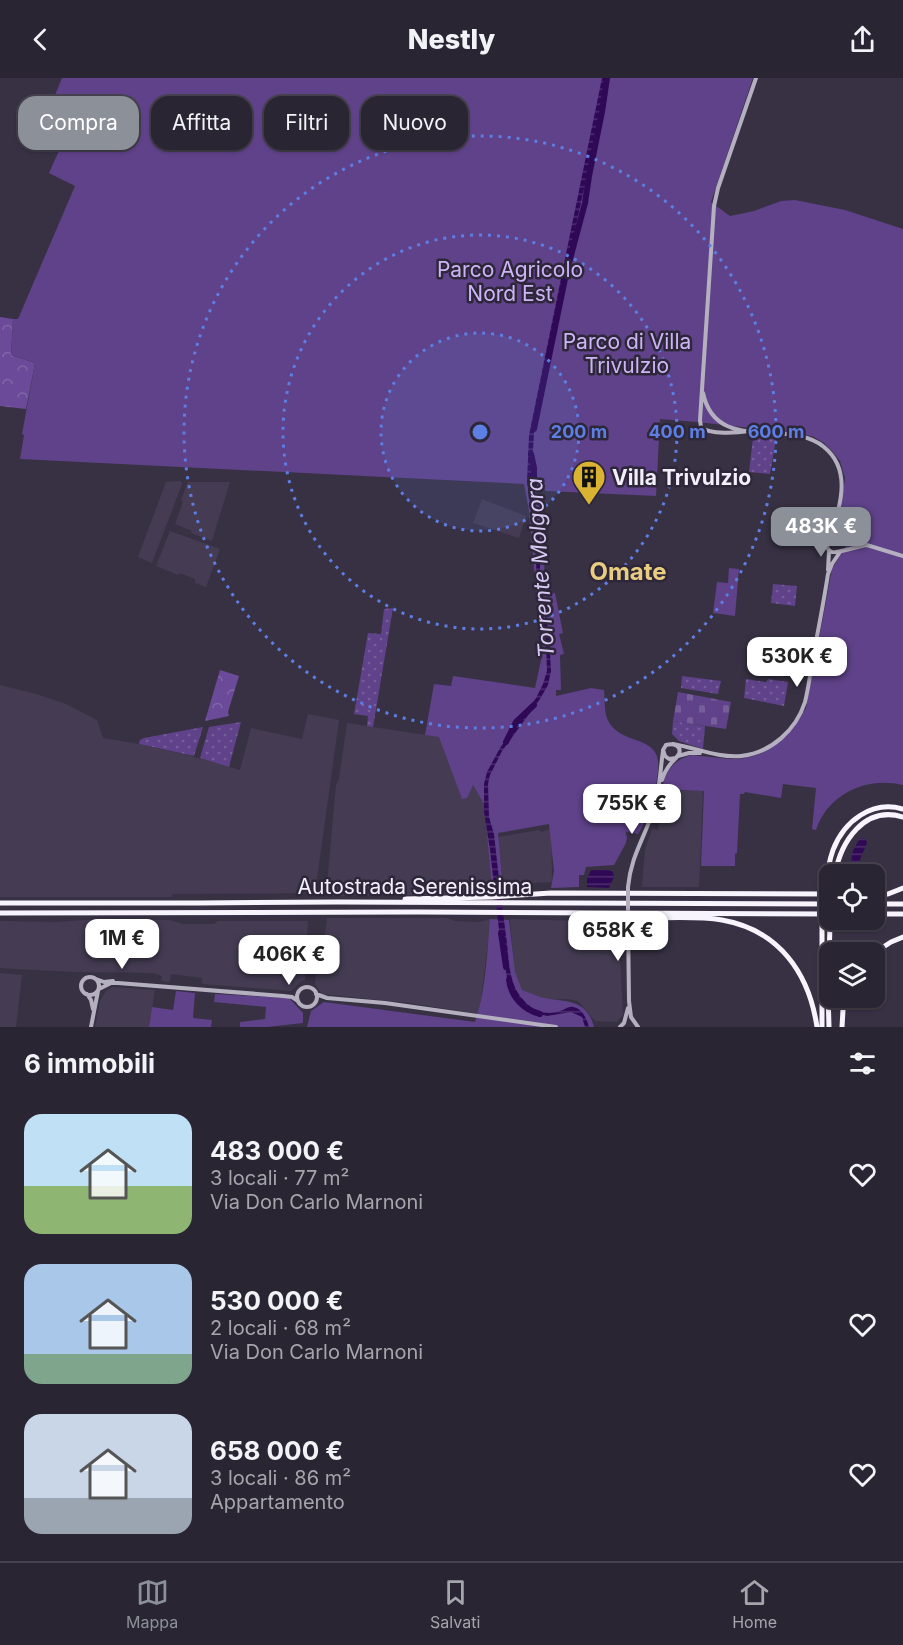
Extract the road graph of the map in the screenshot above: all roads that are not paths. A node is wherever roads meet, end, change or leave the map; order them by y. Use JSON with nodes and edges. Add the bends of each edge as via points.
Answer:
{"nodes":[{"id":1,"x":756,"y":78,"type":"edge"},
{"id":2,"x":702,"y":384,"type":"junction"},
{"id":3,"x":714,"y":418,"type":"junction"},
{"id":4,"x":700,"y":424,"type":"junction"},
{"id":5,"x":711,"y":431,"type":"junction"},
{"id":6,"x":749,"y":431,"type":"junction"},
{"id":7,"x":838,"y":511,"type":"junction"},
{"id":8,"x":840,"y":537,"type":"junction"},
{"id":9,"x":829,"y":539,"type":"junction"},
{"id":10,"x":856,"y":542,"type":"junction"},
{"id":11,"x":867,"y":545,"type":"junction"},
{"id":12,"x":849,"y":548,"type":"junction"},
{"id":13,"x":829,"y":550,"type":"junction"},
{"id":14,"x":840,"y":552,"type":"junction"},
{"id":15,"x":903,"y":556,"type":"edge"},
{"id":16,"x":828,"y":574,"type":"junction"},
{"id":17,"x":673,"y":744,"type":"junction"},
{"id":18,"x":663,"y":751,"type":"junction"},
{"id":19,"x":707,"y":753,"type":"junction"},
{"id":20,"x":677,"y":757,"type":"junction"},
{"id":21,"x":660,"y":786,"type":"junction"},
{"id":22,"x":903,"y":809,"type":"edge"},
{"id":23,"x":903,"y":817,"type":"edge"},
{"id":24,"x":829,"y":864,"type":"edge"},
{"id":25,"x":837,"y":864,"type":"edge"},
{"id":26,"x":903,"y":888,"type":"edge"},
{"id":27,"x":819,"y":894,"type":"edge"},
{"id":28,"x":885,"y":894,"type":"edge"},
{"id":29,"x":491,"y":900,"type":"junction"},
{"id":30,"x":0,"y":902,"type":"edge"},
{"id":31,"x":819,"y":904,"type":"edge"},
{"id":32,"x":885,"y":904,"type":"edge"},
{"id":33,"x":903,"y":904,"type":"edge"},
{"id":34,"x":0,"y":913,"type":"edge"},
{"id":35,"x":636,"y":913,"type":"junction"},
{"id":36,"x":819,"y":914,"type":"edge"},
{"id":37,"x":885,"y":914,"type":"edge"},
{"id":38,"x":903,"y":914,"type":"edge"},
{"id":39,"x":822,"y":930,"type":"tunnel mouth"},
{"id":40,"x":830,"y":930,"type":"tunnel mouth"},
{"id":41,"x":903,"y":937,"type":"edge"},
{"id":42,"x":885,"y":946,"type":"edge"},
{"id":43,"x":96,"y":979,"type":"junction"},
{"id":44,"x":183,"y":987,"type":"junction"},
{"id":45,"x":98,"y":989,"type":"junction"},
{"id":46,"x":299,"y":991,"type":"junction"},
{"id":47,"x":87,"y":994,"type":"junction"},
{"id":48,"x":316,"y":994,"type":"junction"},
{"id":49,"x":283,"y":996,"type":"junction"},
{"id":50,"x":335,"y":999,"type":"junction"},
{"id":51,"x":298,"y":1001,"type":"junction"},
{"id":52,"x":629,"y":1001,"type":"junction"},
{"id":53,"x":315,"y":1002,"type":"junction"},
{"id":54,"x":843,"y":1008,"type":"edge"},
{"id":55,"x":93,"y":1013,"type":"junction"},
{"id":56,"x":621,"y":1026,"type":"edge"},
{"id":57,"x":637,"y":1026,"type":"edge"},
{"id":58,"x":91,"y":1027,"type":"edge"},
{"id":59,"x":556,"y":1027,"type":"edge"},
{"id":60,"x":817,"y":1027,"type":"edge"},
{"id":61,"x":822,"y":1027,"type":"edge"},
{"id":62,"x":829,"y":1027,"type":"edge"},
{"id":63,"x":842,"y":1027,"type":"edge"}],
"edges":[{"from":1,"to":2,"type":"street","via":[[712,216]]},
{"from":2,"to":3,"type":"street"},
{"from":2,"to":4,"type":"street"},
{"from":3,"to":4,"type":"street","via":[[706,416]]},
{"from":3,"to":5,"type":"street","via":[[716,426]]},
{"from":3,"to":6,"type":"street","via":[[729,427]]},
{"from":4,"to":5,"type":"street"},
{"from":5,"to":6,"type":"street"},
{"from":6,"to":7,"type":"street","via":[[807,438],[826,448],[841,474]]},
{"from":7,"to":8,"type":"street"},
{"from":7,"to":9,"type":"street"},
{"from":8,"to":9,"type":"street"},
{"from":8,"to":10,"type":"street"},
{"from":8,"to":14,"type":"street","via":[[844,544]]},
{"from":9,"to":13,"type":"street"},
{"from":10,"to":11,"type":"street"},
{"from":10,"to":12,"type":"street"},
{"from":11,"to":12,"type":"street"},
{"from":11,"to":15,"type":"street"},
{"from":12,"to":14,"type":"street"},
{"from":13,"to":14,"type":"street"},
{"from":13,"to":16,"type":"street"},
{"from":14,"to":16,"type":"street"},
{"from":16,"to":19,"type":"street","via":[[806,697],[793,725],[777,741],[755,753]]},
{"from":17,"to":18,"type":"street"},
{"from":17,"to":19,"type":"street"},
{"from":17,"to":20,"type":"street","via":[[679,749]]},
{"from":18,"to":20,"type":"street","via":[[668,759]]},
{"from":18,"to":21,"type":"street"},
{"from":19,"to":20,"type":"street"},
{"from":20,"to":21,"type":"street"},
{"from":21,"to":52,"type":"street","bridge":true,"via":[[634,856],[628,887]]},
{"from":22,"to":24,"type":"highway","via":[[878,807],[864,813],[844,831]]},
{"from":23,"to":25,"type":"highway","via":[[884,814],[860,826],[842,848]]},
{"from":26,"to":28,"type":"highway"},
{"from":27,"to":29,"type":"highway","via":[[562,893]]},
{"from":29,"to":30,"type":"highway","name":"Autostrada Serenissima"},
{"from":29,"to":31,"type":"highway","name":"Autostrada Serenissima"},
{"from":32,"to":33,"type":"highway"},
{"from":34,"to":35,"type":"highway","name":"Autostrada Serenissima"},
{"from":35,"to":36,"type":"highway","name":"Autostrada Serenissima"},
{"from":35,"to":60,"type":"highway","via":[[647,918],[719,920],[762,935],[800,972]]},
{"from":37,"to":38,"type":"highway"},
{"from":39,"to":61,"type":"highway"},
{"from":40,"to":62,"type":"highway"},
{"from":41,"to":42,"type":"highway"},
{"from":43,"to":44,"type":"street"},
{"from":43,"to":45,"type":"street"},
{"from":43,"to":47,"type":"street","via":[[90,976],[83,980],[81,987]]},
{"from":44,"to":45,"type":"street","via":[[114,983]]},
{"from":44,"to":49,"type":"street"},
{"from":45,"to":47,"type":"street"},
{"from":45,"to":55,"type":"street"},
{"from":46,"to":48,"type":"street","via":[[308,987]]},
{"from":46,"to":49,"type":"street"},
{"from":46,"to":51,"type":"street"},
{"from":47,"to":55,"type":"street"},
{"from":48,"to":50,"type":"street"},
{"from":48,"to":53,"type":"street"},
{"from":49,"to":51,"type":"street"},
{"from":50,"to":53,"type":"street"},
{"from":50,"to":59,"type":"street"},
{"from":51,"to":53,"type":"street","via":[[306,1007]]},
{"from":52,"to":56,"type":"street"},
{"from":52,"to":57,"type":"street"},
{"from":54,"to":63,"type":"highway"},
{"from":55,"to":58,"type":"street"},
{"from":56,"to":57,"type":"street","via":[[629,1022]]}]}
